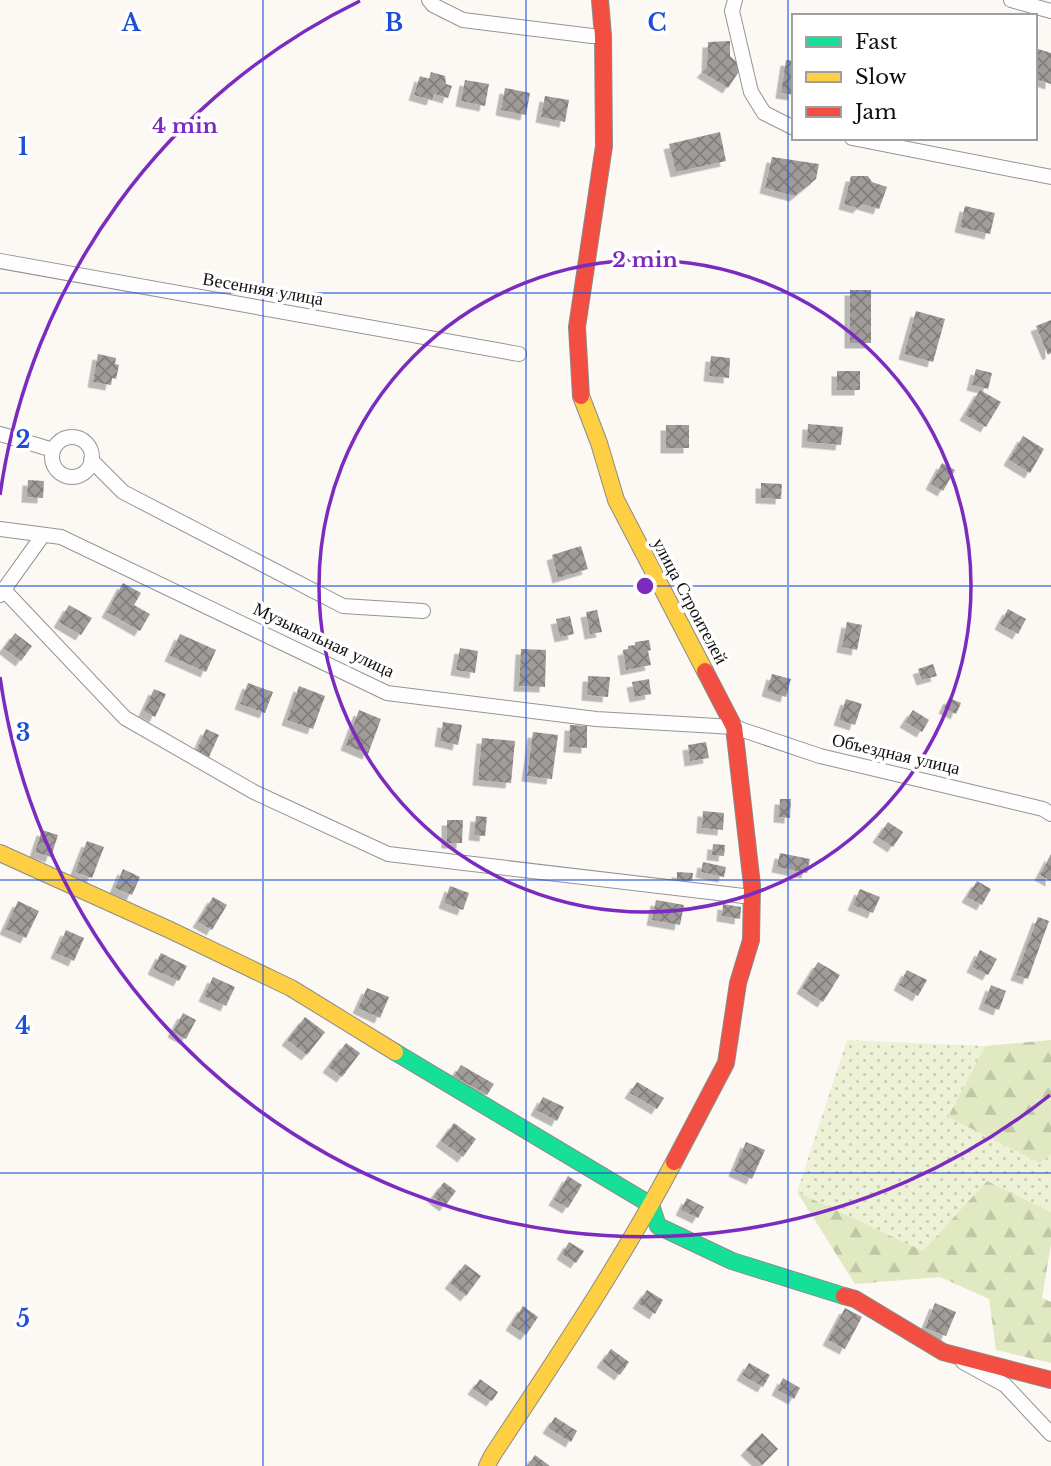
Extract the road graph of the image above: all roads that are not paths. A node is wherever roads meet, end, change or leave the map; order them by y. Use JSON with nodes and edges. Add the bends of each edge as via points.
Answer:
{"nodes":[{"id":1,"x":429,"y":0,"type":"edge"},
{"id":2,"x":600,"y":0,"type":"edge"},
{"id":3,"x":735,"y":0,"type":"edge"},
{"id":4,"x":1011,"y":0,"type":"edge"},
{"id":5,"x":1051,"y":11,"type":"edge"},
{"id":6,"x":603,"y":36,"type":"junction"},
{"id":7,"x":792,"y":127,"type":"edge"},
{"id":8,"x":863,"y":140,"type":"edge"},
{"id":9,"x":1050,"y":175,"type":"edge"},
{"id":10,"x":0,"y":261,"type":"edge"},
{"id":11,"x":519,"y":354,"type":"dead end"},
{"id":12,"x":0,"y":434,"type":"edge"},
{"id":13,"x":53,"y":450,"type":"junction"},
{"id":14,"x":91,"y":460,"type":"junction"},
{"id":15,"x":0,"y":529,"type":"edge"},
{"id":16,"x":43,"y":535,"type":"junction"},
{"id":17,"x":2,"y":593,"type":"edge"},
{"id":18,"x":423,"y":611,"type":"dead end"},
{"id":19,"x":734,"y":727,"type":"junction"},
{"id":20,"x":1051,"y":814,"type":"edge"},
{"id":21,"x":0,"y":853,"type":"edge"},
{"id":22,"x":752,"y":897,"type":"junction"},
{"id":23,"x":651,"y":1205,"type":"junction"},
{"id":24,"x":943,"y":1352,"type":"junction"},
{"id":25,"x":1051,"y":1380,"type":"edge"},
{"id":26,"x":1051,"y":1434,"type":"edge"},
{"id":27,"x":488,"y":1466,"type":"edge"}],
"edges":[{"from":1,"to":6,"type":"street","via":[[463,20]]},
{"from":2,"to":6,"type":"street","name":"улица Строителей"},
{"from":3,"to":7,"type":"street","via":[[733,11],[751,92],[764,113]]},
{"from":4,"to":5,"type":"street"},
{"from":6,"to":19,"type":"street","name":"улица Строителей","via":[[604,146],[577,327],[580,394],[616,500]]},
{"from":8,"to":9,"type":"street"},
{"from":10,"to":11,"type":"street","name":"Весенняя улица"},
{"from":12,"to":13,"type":"street"},
{"from":13,"to":14,"type":"street","via":[[61,440],[74,437],[89,447]]},
{"from":13,"to":14,"type":"street","via":[[56,468],[66,476],[79,475]]},
{"from":14,"to":18,"type":"street","via":[[123,492],[343,606]]},
{"from":15,"to":16,"type":"street","name":"Музыкальная улица"},
{"from":16,"to":17,"type":"street"},
{"from":16,"to":19,"type":"street","name":"Музыкальная улица","via":[[61,537],[387,693],[596,719]]},
{"from":17,"to":22,"type":"street","via":[[125,718],[254,792],[388,854]]},
{"from":19,"to":20,"type":"street","name":"Объездная улица","via":[[820,756]]},
{"from":19,"to":22,"type":"street","name":"улица Строителей"},
{"from":21,"to":23,"type":"street","via":[[291,988]]},
{"from":22,"to":23,"type":"street","name":"улица Строителей","via":[[751,940],[738,983],[726,1063]]},
{"from":23,"to":24,"type":"street","via":[[658,1226],[732,1261],[855,1299]]},
{"from":23,"to":27,"type":"street","name":"улица Строителей"},
{"from":24,"to":25,"type":"street"},
{"from":24,"to":26,"type":"street","via":[[1005,1385]]}]}
